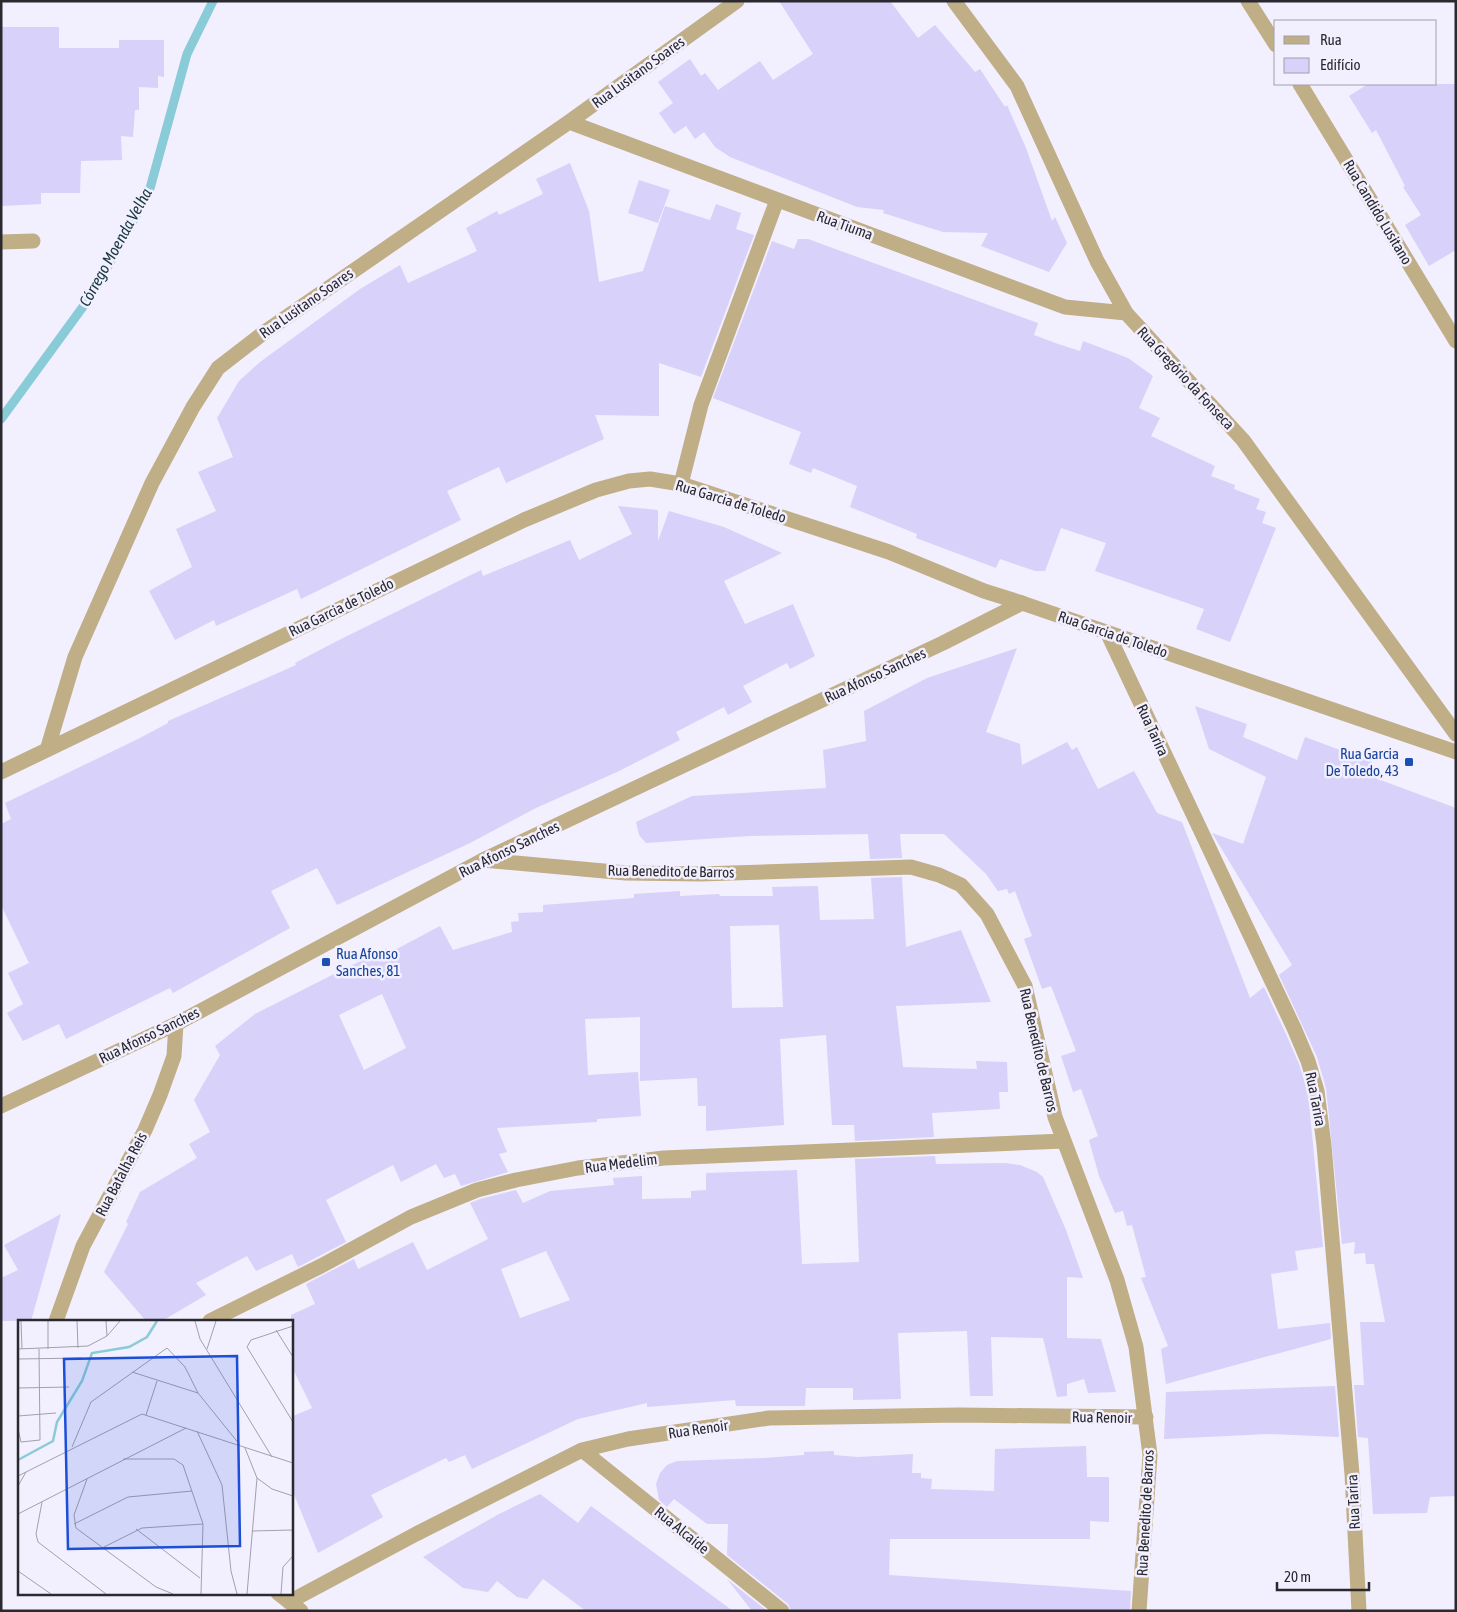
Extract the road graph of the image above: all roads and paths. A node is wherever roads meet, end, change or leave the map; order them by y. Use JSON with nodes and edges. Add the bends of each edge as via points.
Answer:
{"nodes":[{"id":1,"x":737,"y":1,"type":"edge"},
{"id":2,"x":954,"y":1,"type":"edge"},
{"id":3,"x":1248,"y":1,"type":"edge"},
{"id":4,"x":1274,"y":42,"type":"edge"},
{"id":5,"x":1301,"y":85,"type":"edge"},
{"id":6,"x":569,"y":122,"type":"junction"},
{"id":7,"x":777,"y":200,"type":"junction"},
{"id":8,"x":33,"y":241,"type":"dead end"},
{"id":9,"x":1,"y":242,"type":"edge"},
{"id":10,"x":1126,"y":313,"type":"junction"},
{"id":11,"x":1456,"y":341,"type":"edge"},
{"id":12,"x":681,"y":484,"type":"junction"},
{"id":13,"x":1022,"y":603,"type":"junction"},
{"id":14,"x":1107,"y":632,"type":"junction"},
{"id":15,"x":1456,"y":734,"type":"edge"},
{"id":16,"x":48,"y":747,"type":"junction"},
{"id":17,"x":1456,"y":752,"type":"edge"},
{"id":18,"x":1,"y":772,"type":"edge"},
{"id":19,"x":483,"y":860,"type":"junction"},
{"id":20,"x":176,"y":1024,"type":"junction"},
{"id":21,"x":1,"y":1106,"type":"edge"},
{"id":22,"x":1064,"y":1141,"type":"junction"},
{"id":23,"x":56,"y":1320,"type":"edge"},
{"id":24,"x":212,"y":1320,"type":"edge"},
{"id":25,"x":1146,"y":1417,"type":"junction"},
{"id":26,"x":582,"y":1450,"type":"junction"},
{"id":27,"x":289,"y":1602,"type":"edge"},
{"id":28,"x":782,"y":1611,"type":"edge"},
{"id":29,"x":1139,"y":1611,"type":"edge"},
{"id":30,"x":1359,"y":1611,"type":"edge"}],
"edges":[{"from":1,"to":6,"type":"street","name":"Rua Lusitano Soares"},
{"from":2,"to":10,"type":"street","name":"Rua Gregório da Fonseca","via":[[1017,86],[1097,261]]},
{"from":3,"to":4,"type":"street"},
{"from":5,"to":11,"type":"street","name":"Rua Candido Lusitano"},
{"from":6,"to":7,"type":"street","name":"Rua Tiuma"},
{"from":6,"to":16,"type":"street","name":"Rua Lusitano Soares","via":[[270,328],[218,368],[152,483],[75,657]]},
{"from":7,"to":10,"type":"street","name":"Rua Tiuma","via":[[1065,307]]},
{"from":7,"to":12,"type":"street","via":[[701,405]]},
{"from":8,"to":9,"type":"street"},
{"from":10,"to":15,"type":"street","name":"Rua Gregório da Fonseca","via":[[1243,440]]},
{"from":12,"to":13,"type":"street","name":"Rua Garcia de Toledo","via":[[889,552]]},
{"from":12,"to":16,"type":"street","name":"Rua Garcia de Toledo","via":[[650,479],[596,490],[524,520]]},
{"from":13,"to":14,"type":"street","name":"Rua Garcia de Toledo"},
{"from":13,"to":19,"type":"street","name":"Rua Afonso Sanches"},
{"from":14,"to":17,"type":"street","name":"Rua Garcia de Toledo"},
{"from":14,"to":30,"type":"street","name":"Rua Tarira","via":[[1294,1028],[1317,1091],[1352,1474]]},
{"from":16,"to":18,"type":"street","name":"Rua Garcia de Toledo"},
{"from":19,"to":20,"type":"street","name":"Rua Afonso Sanches"},
{"from":19,"to":22,"type":"street","name":"Rua Benedito de Barros","via":[[626,873],[911,867],[961,885],[987,914],[1025,986],[1055,1118]]},
{"from":20,"to":21,"type":"street","name":"Rua Afonso Sanches"},
{"from":20,"to":23,"type":"street","name":"Rua Batalha Reis","via":[[174,1056],[160,1095],[145,1130],[83,1246]]},
{"from":22,"to":24,"type":"street","name":"Rua Medelim","via":[[664,1158],[578,1168],[516,1180],[477,1190],[411,1218]]},
{"from":22,"to":25,"type":"street","name":"Rua Benedito de Barros","via":[[1117,1280],[1136,1346]]},
{"from":25,"to":26,"type":"street","name":"Rua Renoir","via":[[959,1414],[769,1418],[628,1439]]},
{"from":25,"to":29,"type":"street","name":"Rua Benedito de Barros","via":[[1150,1456]]},
{"from":26,"to":27,"type":"street","name":"Rua Renoir"},
{"from":26,"to":28,"type":"street","name":"Rua Alcaíde"}]}
